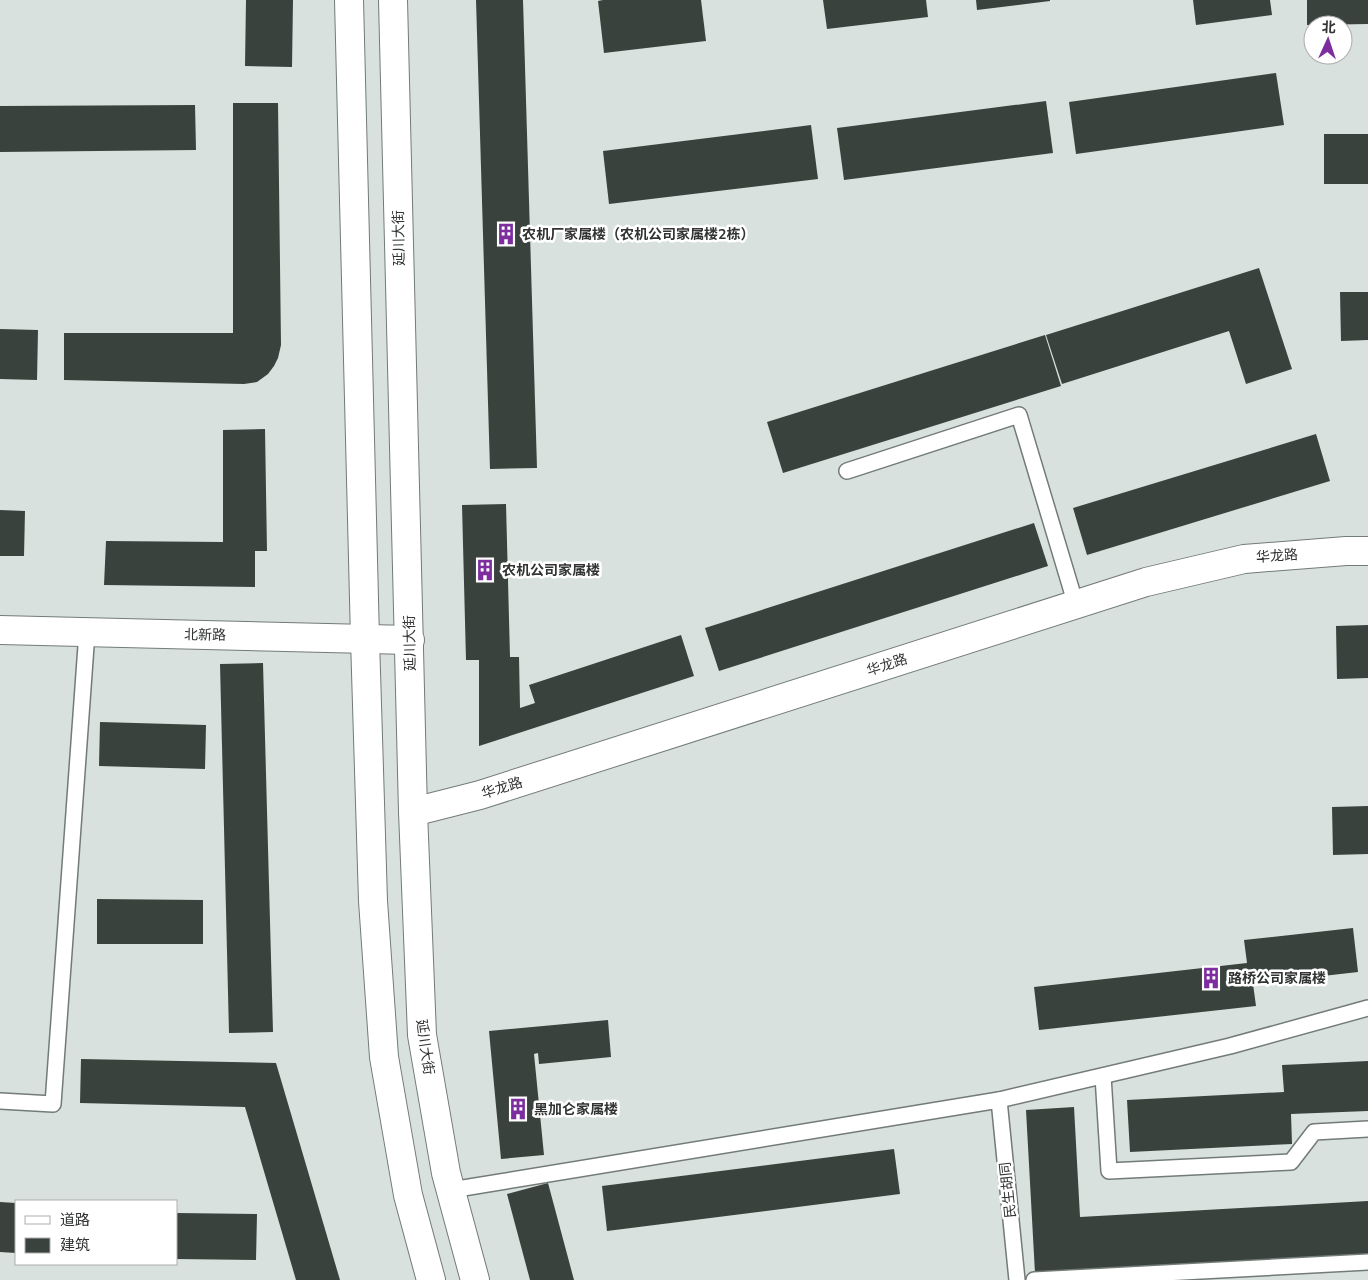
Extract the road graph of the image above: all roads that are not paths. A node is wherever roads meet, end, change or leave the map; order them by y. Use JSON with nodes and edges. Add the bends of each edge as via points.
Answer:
{"nodes":[{"id":1,"x":349,"y":0,"type":"edge"},
{"id":2,"x":393,"y":0,"type":"edge"},
{"id":3,"x":847,"y":471,"type":"dead end"},
{"id":4,"x":1368,"y":551,"type":"edge"},
{"id":5,"x":1076,"y":605,"type":"junction"},
{"id":6,"x":0,"y":630,"type":"edge"},
{"id":7,"x":87,"y":632,"type":"junction"},
{"id":8,"x":365,"y":639,"type":"junction"},
{"id":9,"x":410,"y":640,"type":"junction"},
{"id":10,"x":413,"y":812,"type":"junction"},
{"id":11,"x":1368,"y":1008,"type":"edge"},
{"id":12,"x":1103,"y":1076,"type":"junction"},
{"id":13,"x":1000,"y":1100,"type":"junction"},
{"id":14,"x":0,"y":1102,"type":"edge"},
{"id":15,"x":1368,"y":1129,"type":"edge"},
{"id":16,"x":451,"y":1190,"type":"junction"},
{"id":17,"x":1368,"y":1262,"type":"edge"},
{"id":18,"x":431,"y":1280,"type":"edge"},
{"id":19,"x":475,"y":1280,"type":"edge"},
{"id":20,"x":1017,"y":1280,"type":"edge"},
{"id":21,"x":1034,"y":1280,"type":"edge"}],
"edges":[{"from":1,"to":8,"type":"main road"},
{"from":2,"to":9,"type":"main road","name":"延川大街"},
{"from":3,"to":5,"type":"lane","via":[[1019,415]]},
{"from":4,"to":5,"type":"main road","name":"华龙路","via":[[1244,559],[1146,582]]},
{"from":5,"to":10,"type":"main road","name":"华龙路","via":[[480,795]]},
{"from":6,"to":7,"type":"main road","name":"北新路"},
{"from":7,"to":8,"type":"main road","name":"北新路"},
{"from":7,"to":14,"type":"lane","via":[[53,1104]]},
{"from":8,"to":9,"type":"main road","name":"北新路"},
{"from":8,"to":18,"type":"main road","via":[[373,901],[384,1057],[408,1195]]},
{"from":9,"to":10,"type":"main road","name":"延川大街"},
{"from":10,"to":16,"type":"main road","name":"延川大街","via":[[422,1035]]},
{"from":11,"to":12,"type":"lane","via":[[1230,1046]]},
{"from":12,"to":13,"type":"lane"},
{"from":12,"to":15,"type":"lane","via":[[1109,1171],[1291,1162],[1314,1132]]},
{"from":13,"to":16,"type":"lane"},
{"from":13,"to":20,"type":"lane","name":"民生胡同"},
{"from":16,"to":19,"type":"main road","name":"延川大街"},
{"from":17,"to":21,"type":"lane"}]}
